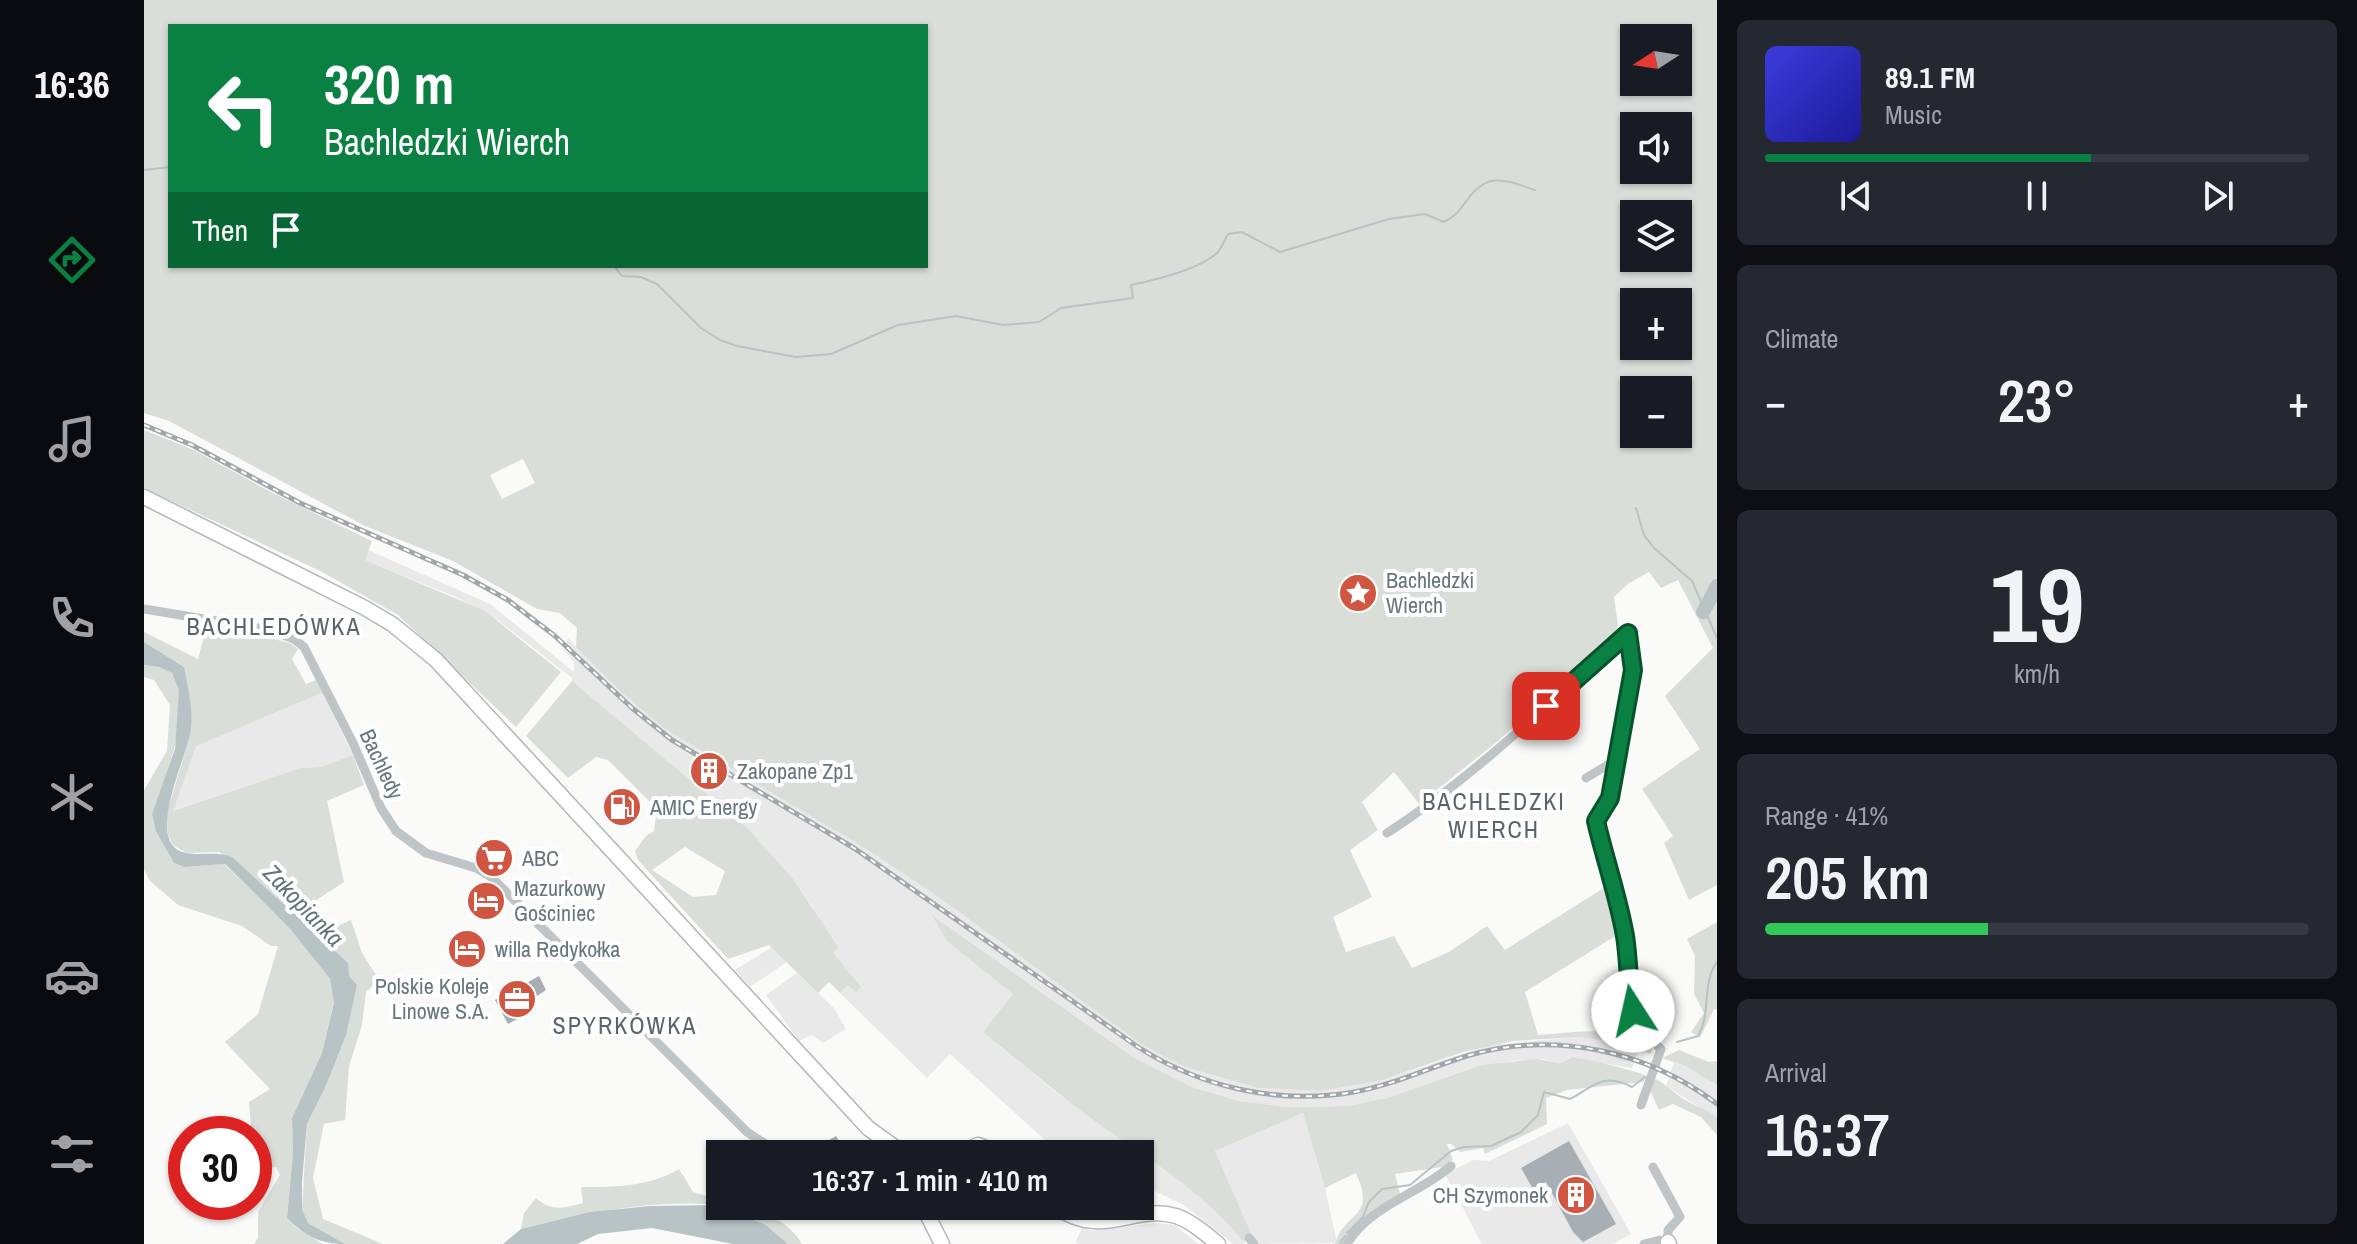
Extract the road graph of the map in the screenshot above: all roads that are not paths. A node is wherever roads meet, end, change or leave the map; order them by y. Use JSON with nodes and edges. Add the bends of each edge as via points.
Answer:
{"nodes":[{"id":1,"x":144,"y":497,"type":"edge"},
{"id":2,"x":144,"y":609,"type":"edge"},
{"id":3,"x":1616,"y":760,"type":"junction"},
{"id":4,"x":1586,"y":778,"type":"dead end"},
{"id":5,"x":1387,"y":833,"type":"dead end"},
{"id":6,"x":1641,"y":1105,"type":"dead end"},
{"id":7,"x":759,"y":1140,"type":"edge"},
{"id":8,"x":883,"y":1140,"type":"edge"},
{"id":9,"x":1451,"y":1166,"type":"dead end"},
{"id":10,"x":1653,"y":1167,"type":"dead end"},
{"id":11,"x":1154,"y":1215,"type":"edge"},
{"id":12,"x":931,"y":1220,"type":"edge"},
{"id":13,"x":933,"y":1220,"type":"edge"},
{"id":14,"x":1086,"y":1220,"type":"edge"},
{"id":15,"x":1111,"y":1220,"type":"edge"},
{"id":16,"x":934,"y":1225,"type":"junction"},
{"id":17,"x":1668,"y":1243,"type":"edge"},
{"id":18,"x":942,"y":1244,"type":"edge"},
{"id":19,"x":1218,"y":1244,"type":"edge"},
{"id":20,"x":1347,"y":1244,"type":"edge"},
{"id":21,"x":1644,"y":1244,"type":"edge"}],
"edges":[{"from":1,"to":8,"type":"main road","via":[[365,608],[436,660]]},
{"from":2,"to":7,"type":"street","name":"Bachledy","via":[[270,630],[304,647],[396,831],[426,853],[483,871]]},
{"from":3,"to":4,"type":"street"},
{"from":3,"to":5,"type":"street","via":[[1633,670],[1628,633],[1505,743]]},
{"from":3,"to":6,"type":"street","via":[[1608,804],[1596,821],[1626,940],[1633,1011],[1661,1049]]},
{"from":9,"to":20,"type":"street","via":[[1369,1219]]},
{"from":10,"to":17,"type":"street","via":[[1680,1217],[1668,1230]]},
{"from":11,"to":19,"type":"main road","via":[[1176,1216]]},
{"from":12,"to":16,"type":"main road"},
{"from":13,"to":16,"type":"main road"},
{"from":14,"to":15,"type":"main road"},
{"from":16,"to":18,"type":"main road"},
{"from":17,"to":21,"type":"street"}]}
